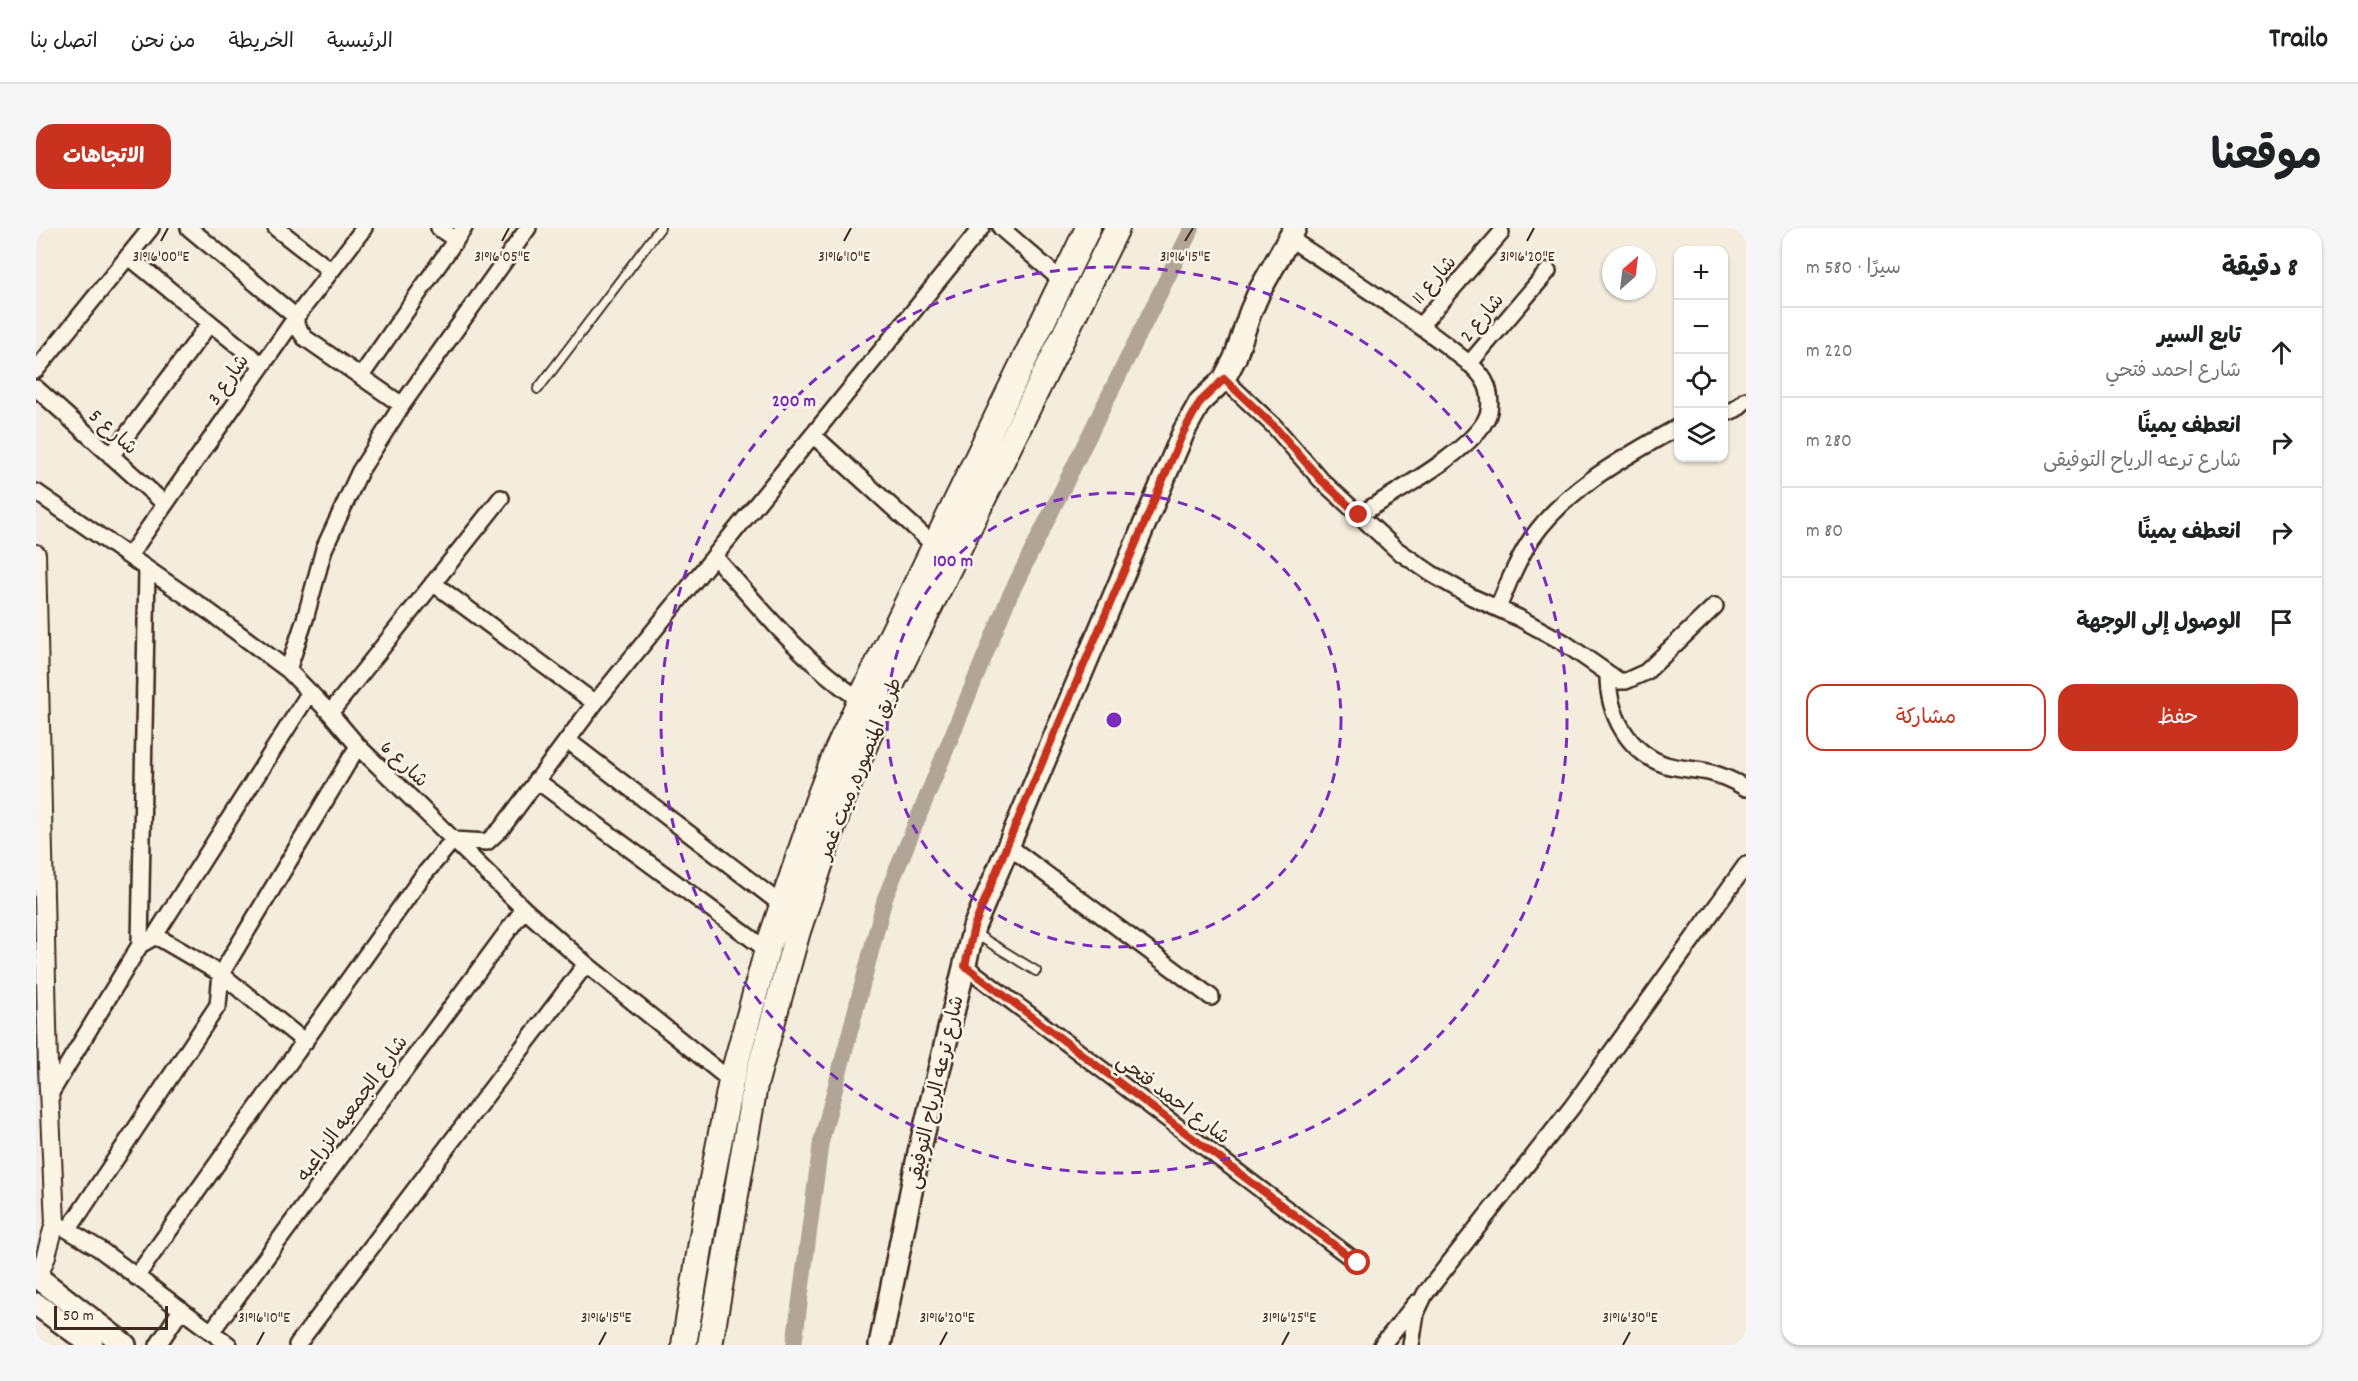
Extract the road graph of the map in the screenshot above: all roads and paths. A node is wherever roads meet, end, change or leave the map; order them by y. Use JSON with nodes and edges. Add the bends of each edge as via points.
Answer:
{"nodes":[{"id":1,"x":151,"y":228,"type":"edge"},
{"id":2,"x":189,"y":228,"type":"edge"},
{"id":3,"x":276,"y":228,"type":"edge"},
{"id":4,"x":300,"y":228,"type":"edge"},
{"id":5,"x":364,"y":228,"type":"edge"},
{"id":6,"x":439,"y":228,"type":"edge"},
{"id":7,"x":528,"y":228,"type":"edge"},
{"id":8,"x":660,"y":228,"type":"edge"},
{"id":9,"x":981,"y":228,"type":"edge"},
{"id":10,"x":1001,"y":228,"type":"edge"},
{"id":11,"x":1088,"y":228,"type":"edge"},
{"id":12,"x":1117,"y":228,"type":"edge"},
{"id":13,"x":1501,"y":232,"type":"dead end"},
{"id":14,"x":1292,"y":233,"type":"edge"},
{"id":15,"x":460,"y":234,"type":"edge"},
{"id":16,"x":295,"y":243,"type":"junction"},
{"id":17,"x":128,"y":256,"type":"junction"},
{"id":18,"x":331,"y":271,"type":"junction"},
{"id":19,"x":1548,"y":271,"type":"dead end"},
{"id":20,"x":1062,"y":281,"type":"junction"},
{"id":21,"x":296,"y":317,"type":"junction"},
{"id":22,"x":210,"y":323,"type":"junction"},
{"id":23,"x":1420,"y":326,"type":"junction"},
{"id":24,"x":1469,"y":364,"type":"junction"},
{"id":25,"x":262,"y":365,"type":"junction"},
{"id":26,"x":36,"y":370,"type":"edge"},
{"id":27,"x":361,"y":376,"type":"junction"},
{"id":28,"x":1224,"y":379,"type":"junction"},
{"id":29,"x":36,"y":388,"type":"edge"},
{"id":30,"x":538,"y":389,"type":"dead end"},
{"id":31,"x":1746,"y":400,"type":"edge"},
{"id":32,"x":402,"y":405,"type":"junction"},
{"id":33,"x":1728,"y":412,"type":"edge"},
{"id":34,"x":1674,"y":429,"type":"edge"},
{"id":35,"x":813,"y":435,"type":"junction"},
{"id":36,"x":111,"y":456,"type":"junction"},
{"id":37,"x":36,"y":492,"type":"edge"},
{"id":38,"x":501,"y":498,"type":"dead end"},
{"id":39,"x":165,"y":504,"type":"junction"},
{"id":40,"x":1359,"y":515,"type":"junction"},
{"id":41,"x":935,"y":546,"type":"junction"},
{"id":42,"x":36,"y":554,"type":"edge"},
{"id":43,"x":129,"y":556,"type":"junction"},
{"id":44,"x":715,"y":556,"type":"junction"},
{"id":45,"x":147,"y":569,"type":"junction"},
{"id":46,"x":433,"y":583,"type":"junction"},
{"id":47,"x":1715,"y":606,"type":"dead end"},
{"id":48,"x":1498,"y":608,"type":"junction"},
{"id":49,"x":288,"y":670,"type":"junction"},
{"id":50,"x":1608,"y":675,"type":"junction"},
{"id":51,"x":310,"y":692,"type":"junction"},
{"id":52,"x":860,"y":700,"type":"junction"},
{"id":53,"x":595,"y":703,"type":"junction"},
{"id":54,"x":330,"y":712,"type":"junction"},
{"id":55,"x":567,"y":741,"type":"junction"},
{"id":56,"x":358,"y":746,"type":"junction"},
{"id":57,"x":536,"y":780,"type":"junction"},
{"id":58,"x":1746,"y":788,"type":"edge"},
{"id":59,"x":453,"y":840,"type":"junction"},
{"id":60,"x":1007,"y":845,"type":"junction"},
{"id":61,"x":1746,"y":865,"type":"edge"},
{"id":62,"x":782,"y":905,"type":"junction"},
{"id":63,"x":524,"y":909,"type":"junction"},
{"id":64,"x":973,"y":932,"type":"junction"},
{"id":65,"x":147,"y":941,"type":"junction"},
{"id":66,"x":767,"y":950,"type":"junction"},
{"id":67,"x":586,"y":964,"type":"junction"},
{"id":68,"x":965,"y":966,"type":"junction"},
{"id":69,"x":1036,"y":971,"type":"dead end"},
{"id":70,"x":221,"y":974,"type":"junction"},
{"id":71,"x":1211,"y":997,"type":"dead end"},
{"id":72,"x":305,"y":1042,"type":"junction"},
{"id":73,"x":42,"y":1067,"type":"edge"},
{"id":74,"x":743,"y":1083,"type":"junction"},
{"id":75,"x":50,"y":1094,"type":"junction"},
{"id":76,"x":62,"y":1226,"type":"junction"},
{"id":77,"x":1358,"y":1263,"type":"dead end"},
{"id":78,"x":136,"y":1277,"type":"junction"},
{"id":79,"x":36,"y":1278,"type":"edge"},
{"id":80,"x":1425,"y":1294,"type":"junction"},
{"id":81,"x":36,"y":1304,"type":"edge"},
{"id":82,"x":181,"y":1310,"type":"junction"},
{"id":83,"x":211,"y":1332,"type":"junction"},
{"id":84,"x":92,"y":1345,"type":"edge"},
{"id":85,"x":125,"y":1345,"type":"edge"},
{"id":86,"x":158,"y":1345,"type":"edge"},
{"id":87,"x":229,"y":1345,"type":"edge"},
{"id":88,"x":297,"y":1345,"type":"edge"},
{"id":89,"x":684,"y":1345,"type":"edge"},
{"id":90,"x":710,"y":1345,"type":"edge"},
{"id":91,"x":880,"y":1345,"type":"edge"},
{"id":92,"x":1382,"y":1345,"type":"edge"},
{"id":93,"x":1411,"y":1345,"type":"edge"}],
"edges":[{"from":1,"to":17,"type":"street"},
{"from":2,"to":21,"type":"street"},
{"from":3,"to":16,"type":"street"},
{"from":4,"to":16,"type":"street"},
{"from":5,"to":18,"type":"street","name":"شارع 3"},
{"from":6,"to":15,"type":"street"},
{"from":7,"to":32,"type":"street"},
{"from":8,"to":30,"type":"lane"},
{"from":9,"to":35,"type":"street"},
{"from":10,"to":20,"type":"street"},
{"from":11,"to":20,"type":"highway","name":"طريق المنصوره, ميت غمر"},
{"from":12,"to":74,"type":"highway","name":"طريق المنصوره, ميت غمر","via":[[912,641],[859,757]]},
{"from":13,"to":23,"type":"street","name":"شارع 11"},
{"from":14,"to":23,"type":"street"},
{"from":14,"to":28,"type":"main road","name":"شارع ترعه الرياح التوفيقى","via":[[1260,290]]},
{"from":15,"to":27,"type":"street"},
{"from":16,"to":18,"type":"street"},
{"from":17,"to":22,"type":"street"},
{"from":17,"to":26,"type":"street"},
{"from":18,"to":21,"type":"street","name":"شارع 3"},
{"from":19,"to":24,"type":"street","name":"شارع 2"},
{"from":20,"to":41,"type":"highway","name":"طريق المنصوره, ميت غمر"},
{"from":21,"to":25,"type":"street","name":"شارع 3"},
{"from":21,"to":27,"type":"street","via":[[296,325],[305,338]]},
{"from":22,"to":25,"type":"street"},
{"from":22,"to":36,"type":"street"},
{"from":23,"to":24,"type":"street"},
{"from":24,"to":40,"type":"street","via":[[1486,383],[1489,396],[1488,414],[1479,430],[1448,458]]},
{"from":25,"to":39,"type":"street","name":"شارع 3"},
{"from":27,"to":32,"type":"street"},
{"from":28,"to":40,"type":"street"},
{"from":28,"to":60,"type":"main road","name":"شارع ترعه الرياح التوفيقى","via":[[1200,402],[1184,431]]},
{"from":29,"to":36,"type":"street","name":"شارع 5"},
{"from":31,"to":33,"type":"street"},
{"from":32,"to":49,"type":"street","via":[[360,471],[324,549]]},
{"from":34,"to":48,"type":"street","via":[[1574,493],[1533,538]]},
{"from":35,"to":41,"type":"street"},
{"from":35,"to":44,"type":"street"},
{"from":36,"to":39,"type":"street","name":"شارع 5"},
{"from":37,"to":43,"type":"street","name":"شارع 6"},
{"from":38,"to":46,"type":"street"},
{"from":39,"to":43,"type":"street","name":"شارع 3"},
{"from":40,"to":48,"type":"street","via":[[1423,568]]},
{"from":41,"to":52,"type":"highway","name":"طريق المنصوره, ميت غمر"},
{"from":42,"to":73,"type":"street"},
{"from":43,"to":45,"type":"street","name":"شارع 6"},
{"from":44,"to":52,"type":"street","via":[[800,651]]},
{"from":44,"to":53,"type":"street"},
{"from":45,"to":49,"type":"street","name":"شارع 6"},
{"from":45,"to":65,"type":"street"},
{"from":46,"to":53,"type":"street"},
{"from":46,"to":54,"type":"street"},
{"from":47,"to":50,"type":"street","via":[[1646,672],[1626,681]]},
{"from":48,"to":50,"type":"street","via":[[1563,642]]},
{"from":49,"to":51,"type":"street","name":"شارع 6"},
{"from":50,"to":58,"type":"street","via":[[1608,693],[1620,726],[1648,755],[1665,765],[1708,772]]},
{"from":51,"to":54,"type":"street","name":"شارع 6"},
{"from":51,"to":65,"type":"street"},
{"from":52,"to":62,"type":"highway","name":"طريق المنصوره, ميت غمر","via":[[821,792]]},
{"from":53,"to":55,"type":"street"},
{"from":54,"to":56,"type":"street","name":"شارع 6"},
{"from":55,"to":57,"type":"street"},
{"from":55,"to":62,"type":"street"},
{"from":56,"to":59,"type":"street","name":"شارع 6"},
{"from":56,"to":70,"type":"street"},
{"from":57,"to":59,"type":"street","via":[[487,842]]},
{"from":57,"to":66,"type":"street"},
{"from":59,"to":63,"type":"street","name":"شارع 6"},
{"from":59,"to":72,"type":"street","via":[[422,877]]},
{"from":60,"to":64,"type":"main road","name":"شارع ترعه الرياح التوفيقى"},
{"from":60,"to":71,"type":"street"},
{"from":61,"to":80,"type":"street","via":[[1572,1107]]},
{"from":62,"to":66,"type":"highway","name":"طريق المنصوره, ميت غمر"},
{"from":63,"to":67,"type":"street","name":"شارع 6"},
{"from":63,"to":83,"type":"street","name":"شارع الجمعيه الزراعيه"},
{"from":64,"to":68,"type":"main road","name":"شارع ترعه الرياح التوفيقى"},
{"from":64,"to":69,"type":"lane"},
{"from":65,"to":70,"type":"street","via":[[161,939]]},
{"from":65,"to":75,"type":"street"},
{"from":66,"to":74,"type":"highway","name":"طريق المنصوره, ميت غمر"},
{"from":67,"to":74,"type":"street","name":"شارع 6"},
{"from":67,"to":88,"type":"street"},
{"from":68,"to":77,"type":"street","name":"شارع احمد فتحي"},
{"from":68,"to":91,"type":"main road","name":"شارع ترعه الرياح التوفيقى","via":[[919,1152]]},
{"from":70,"to":72,"type":"street"},
{"from":70,"to":76,"type":"street","via":[[218,1005]]},
{"from":72,"to":78,"type":"street"},
{"from":73,"to":75,"type":"street"},
{"from":74,"to":89,"type":"highway","name":"طريق المنصوره, ميت غمر","via":[[708,1200]]},
{"from":74,"to":90,"type":"highway","name":"طريق المنصوره, ميت غمر"},
{"from":75,"to":76,"type":"street"},
{"from":76,"to":78,"type":"street"},
{"from":76,"to":79,"type":"street"},
{"from":78,"to":82,"type":"street"},
{"from":79,"to":85,"type":"main road"},
{"from":80,"to":92,"type":"street"},
{"from":80,"to":93,"type":"street","via":[[1416,1313]]},
{"from":81,"to":84,"type":"main road"},
{"from":82,"to":83,"type":"street"},
{"from":82,"to":86,"type":"street"},
{"from":83,"to":87,"type":"street"}]}
